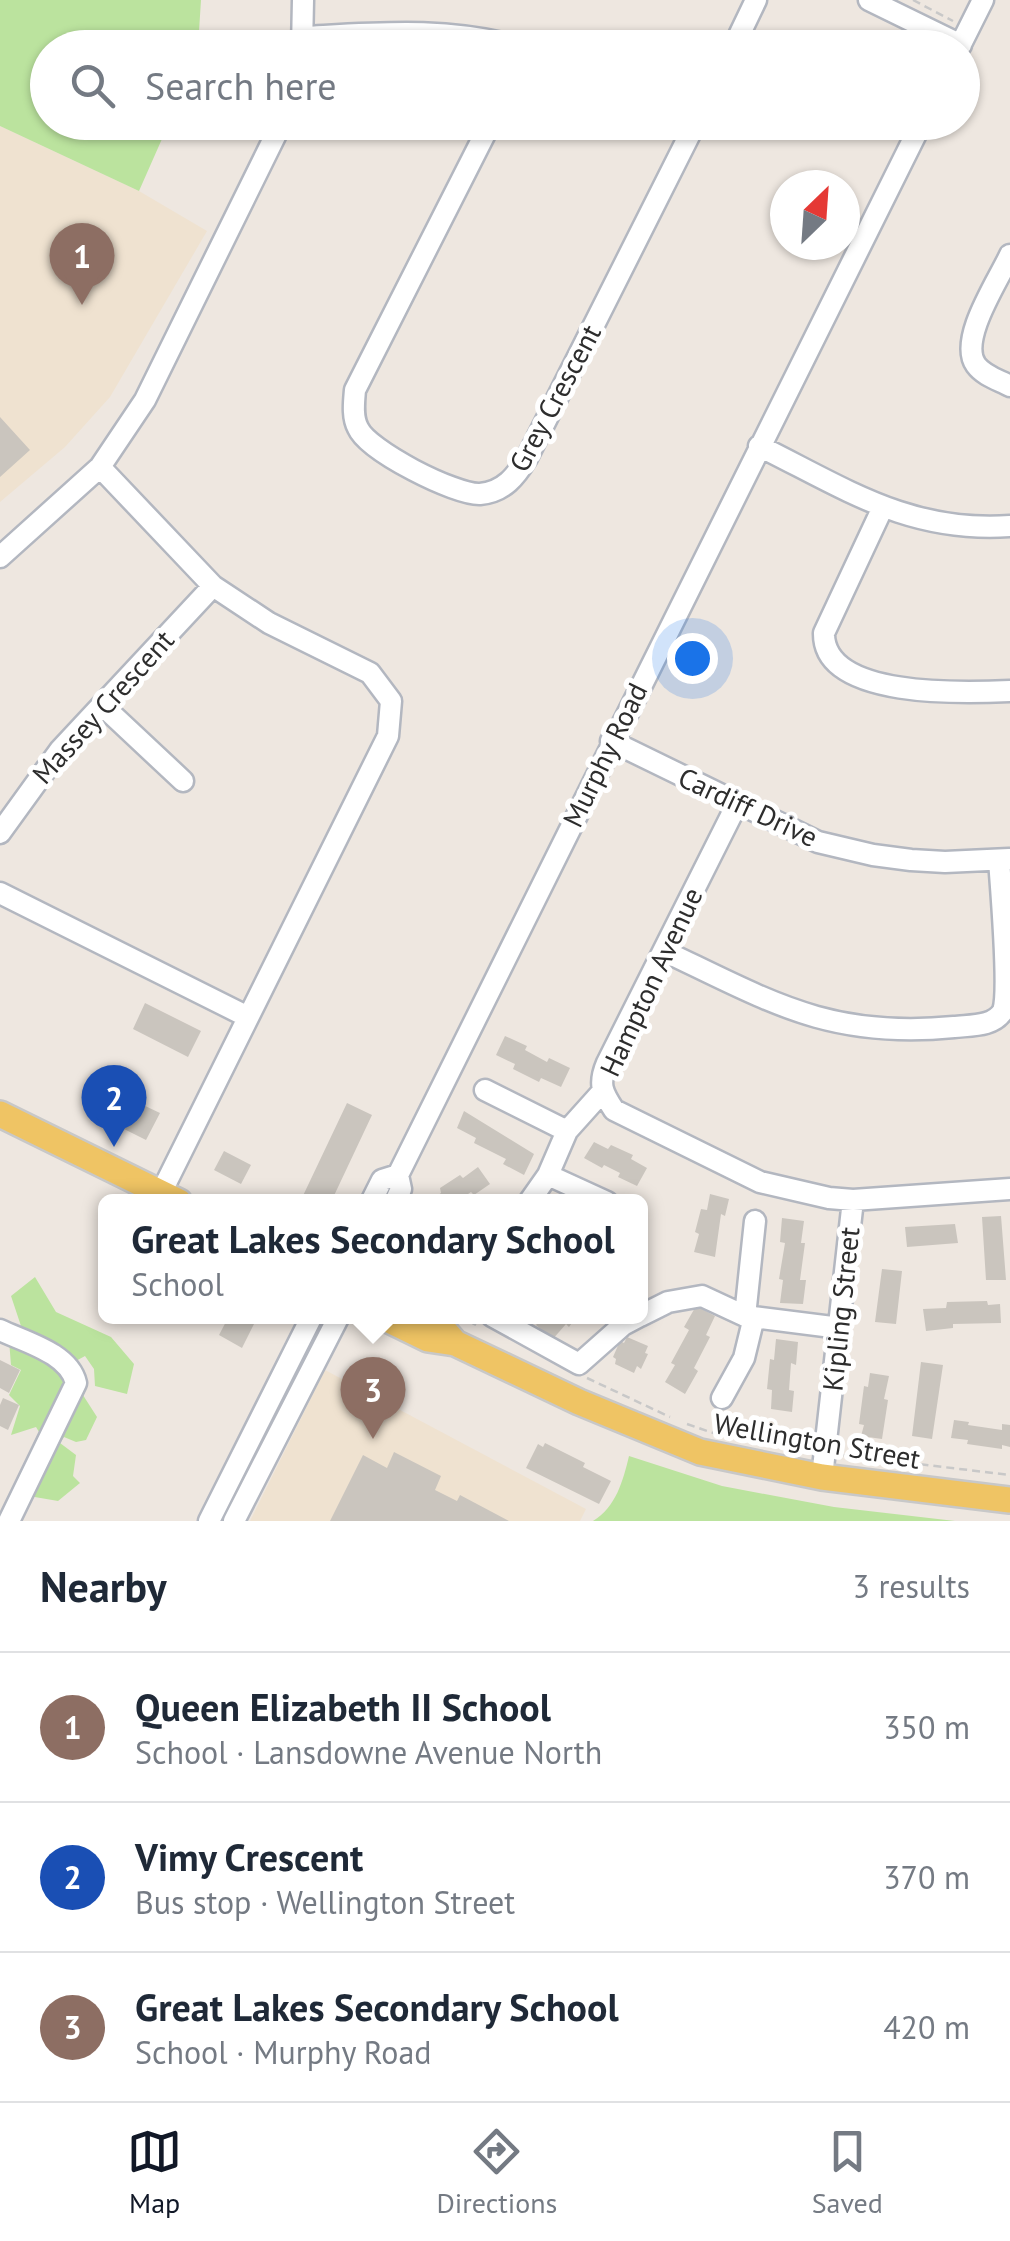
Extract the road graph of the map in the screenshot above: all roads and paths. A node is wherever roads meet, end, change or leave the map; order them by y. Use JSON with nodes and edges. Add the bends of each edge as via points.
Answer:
{"nodes":[{"id":1,"x":303,"y":0,"type":"edge"},
{"id":2,"x":756,"y":0,"type":"edge"},
{"id":3,"x":869,"y":0,"type":"edge"},
{"id":4,"x":912,"y":0,"type":"edge"},
{"id":5,"x":983,"y":0,"type":"edge"},
{"id":6,"x":950,"y":18,"type":"dead end"},
{"id":7,"x":303,"y":30,"type":"edge"},
{"id":8,"x":741,"y":30,"type":"edge"},
{"id":9,"x":928,"y":30,"type":"edge"},
{"id":10,"x":968,"y":30,"type":"edge"},
{"id":11,"x":273,"y":140,"type":"edge"},
{"id":12,"x":481,"y":140,"type":"edge"},
{"id":13,"x":682,"y":140,"type":"edge"},
{"id":14,"x":913,"y":140,"type":"edge"},
{"id":15,"x":1010,"y":256,"type":"edge"},
{"id":16,"x":1010,"y":386,"type":"edge"},
{"id":17,"x":759,"y":446,"type":"junction"},
{"id":18,"x":100,"y":466,"type":"junction"},
{"id":19,"x":883,"y":508,"type":"junction"},
{"id":20,"x":1010,"y":526,"type":"edge"},
{"id":21,"x":0,"y":557,"type":"edge"},
{"id":22,"x":213,"y":586,"type":"junction"},
{"id":23,"x":1010,"y":690,"type":"edge"},
{"id":24,"x":103,"y":706,"type":"junction"},
{"id":25,"x":612,"y":740,"type":"junction"},
{"id":26,"x":183,"y":781,"type":"dead end"},
{"id":27,"x":737,"y":804,"type":"junction"},
{"id":28,"x":0,"y":834,"type":"edge"},
{"id":29,"x":1004,"y":859,"type":"edge"},
{"id":30,"x":0,"y":893,"type":"edge"},
{"id":31,"x":664,"y":951,"type":"junction"},
{"id":32,"x":248,"y":1017,"type":"junction"},
{"id":33,"x":485,"y":1090,"type":"dead end"},
{"id":34,"x":602,"y":1092,"type":"junction"},
{"id":35,"x":0,"y":1114,"type":"edge"},
{"id":36,"x":568,"y":1131,"type":"junction"},
{"id":37,"x":398,"y":1175,"type":"junction"},
{"id":38,"x":548,"y":1175,"type":"junction"},
{"id":39,"x":1010,"y":1189,"type":"edge"},
{"id":40,"x":164,"y":1194,"type":"edge"},
{"id":41,"x":171,"y":1194,"type":"edge"},
{"id":42,"x":375,"y":1194,"type":"edge"},
{"id":43,"x":398,"y":1194,"type":"edge"},
{"id":44,"x":535,"y":1194,"type":"edge"},
{"id":45,"x":590,"y":1194,"type":"edge"},
{"id":46,"x":853,"y":1200,"type":"junction"},
{"id":47,"x":755,"y":1221,"type":"dead end"},
{"id":48,"x":648,"y":1312,"type":"edge"},
{"id":49,"x":750,"y":1316,"type":"junction"},
{"id":50,"x":308,"y":1324,"type":"edge"},
{"id":51,"x":335,"y":1324,"type":"edge"},
{"id":52,"x":397,"y":1324,"type":"edge"},
{"id":53,"x":439,"y":1324,"type":"edge"},
{"id":54,"x":492,"y":1324,"type":"edge"},
{"id":55,"x":625,"y":1324,"type":"edge"},
{"id":56,"x":840,"y":1328,"type":"junction"},
{"id":57,"x":0,"y":1330,"type":"edge"},
{"id":58,"x":455,"y":1343,"type":"junction"},
{"id":59,"x":580,"y":1376,"type":"dead end"},
{"id":60,"x":722,"y":1398,"type":"dead end"},
{"id":61,"x":726,"y":1437,"type":"dead end"},
{"id":62,"x":824,"y":1466,"type":"junction"},
{"id":63,"x":1010,"y":1476,"type":"edge"},
{"id":64,"x":1010,"y":1500,"type":"edge"},
{"id":65,"x":8,"y":1521,"type":"edge"},
{"id":66,"x":209,"y":1521,"type":"edge"},
{"id":67,"x":234,"y":1521,"type":"edge"}],
"edges":[{"from":1,"to":7,"type":"street"},
{"from":2,"to":8,"type":"street"},
{"from":3,"to":9,"type":"street"},
{"from":4,"to":6,"type":"path"},
{"from":5,"to":10,"type":"street"},
{"from":11,"to":18,"type":"street","via":[[145,400]]},
{"from":12,"to":13,"type":"street","name":"Grey Crescent","via":[[355,390],[354,409],[356,426],[377,450],[462,492],[480,494],[513,480],[528,458]]},
{"from":14,"to":17,"type":"street","name":"Murphy Road"},
{"from":15,"to":16,"type":"street","via":[[970,349],[984,373]]},
{"from":17,"to":19,"type":"street"},
{"from":17,"to":25,"type":"street","name":"Murphy Road"},
{"from":18,"to":21,"type":"street"},
{"from":18,"to":22,"type":"street"},
{"from":19,"to":20,"type":"street","via":[[958,528]]},
{"from":19,"to":23,"type":"street","via":[[824,634],[829,658],[857,675],[908,688]]},
{"from":22,"to":24,"type":"street","name":"Massey Crescent"},
{"from":22,"to":32,"type":"street","via":[[253,614],[370,673],[391,701],[388,736]]},
{"from":24,"to":26,"type":"street"},
{"from":24,"to":28,"type":"street","name":"Massey Crescent","via":[[41,774]]},
{"from":25,"to":27,"type":"street","name":"Cardiff Drive"},
{"from":25,"to":37,"type":"street","name":"Murphy Road"},
{"from":27,"to":29,"type":"street","name":"Cardiff Drive","via":[[818,842],[873,856]]},
{"from":27,"to":31,"type":"street","name":"Hampton Avenue"},
{"from":29,"to":31,"type":"street","via":[[1008,989],[994,1021],[910,1030],[827,1022]]},
{"from":30,"to":32,"type":"street"},
{"from":31,"to":34,"type":"street","name":"Hampton Avenue","via":[[607,1064]]},
{"from":32,"to":41,"type":"street"},
{"from":33,"to":36,"type":"street"},
{"from":34,"to":36,"type":"street"},
{"from":34,"to":46,"type":"street","name":"Hampton Avenue","via":[[614,1110],[760,1182]]},
{"from":35,"to":40,"type":"main road"},
{"from":36,"to":38,"type":"street"},
{"from":37,"to":42,"type":"street","name":"Murphy Road","via":[[382,1180]]},
{"from":37,"to":43,"type":"street","name":"Murphy Road"},
{"from":38,"to":44,"type":"street"},
{"from":38,"to":45,"type":"street"},
{"from":39,"to":46,"type":"street","name":"Hampton Avenue"},
{"from":46,"to":56,"type":"street","name":"Kipling Street"},
{"from":47,"to":49,"type":"street"},
{"from":48,"to":49,"type":"street","via":[[702,1296]]},
{"from":49,"to":56,"type":"street"},
{"from":49,"to":60,"type":"street","via":[[744,1358]]},
{"from":50,"to":66,"type":"street"},
{"from":51,"to":67,"type":"street"},
{"from":52,"to":58,"type":"main road","name":"Wellington Street"},
{"from":53,"to":58,"type":"main road","name":"Wellington Street"},
{"from":54,"to":55,"type":"street","via":[[579,1364]]},
{"from":56,"to":62,"type":"street","name":"Kipling Street"},
{"from":57,"to":65,"type":"street","via":[[62,1360],[76,1382]]},
{"from":58,"to":62,"type":"main road","name":"Wellington Street","via":[[700,1452]]},
{"from":59,"to":61,"type":"path"},
{"from":62,"to":63,"type":"path"},
{"from":62,"to":64,"type":"main road","name":"Wellington Street"}]}
